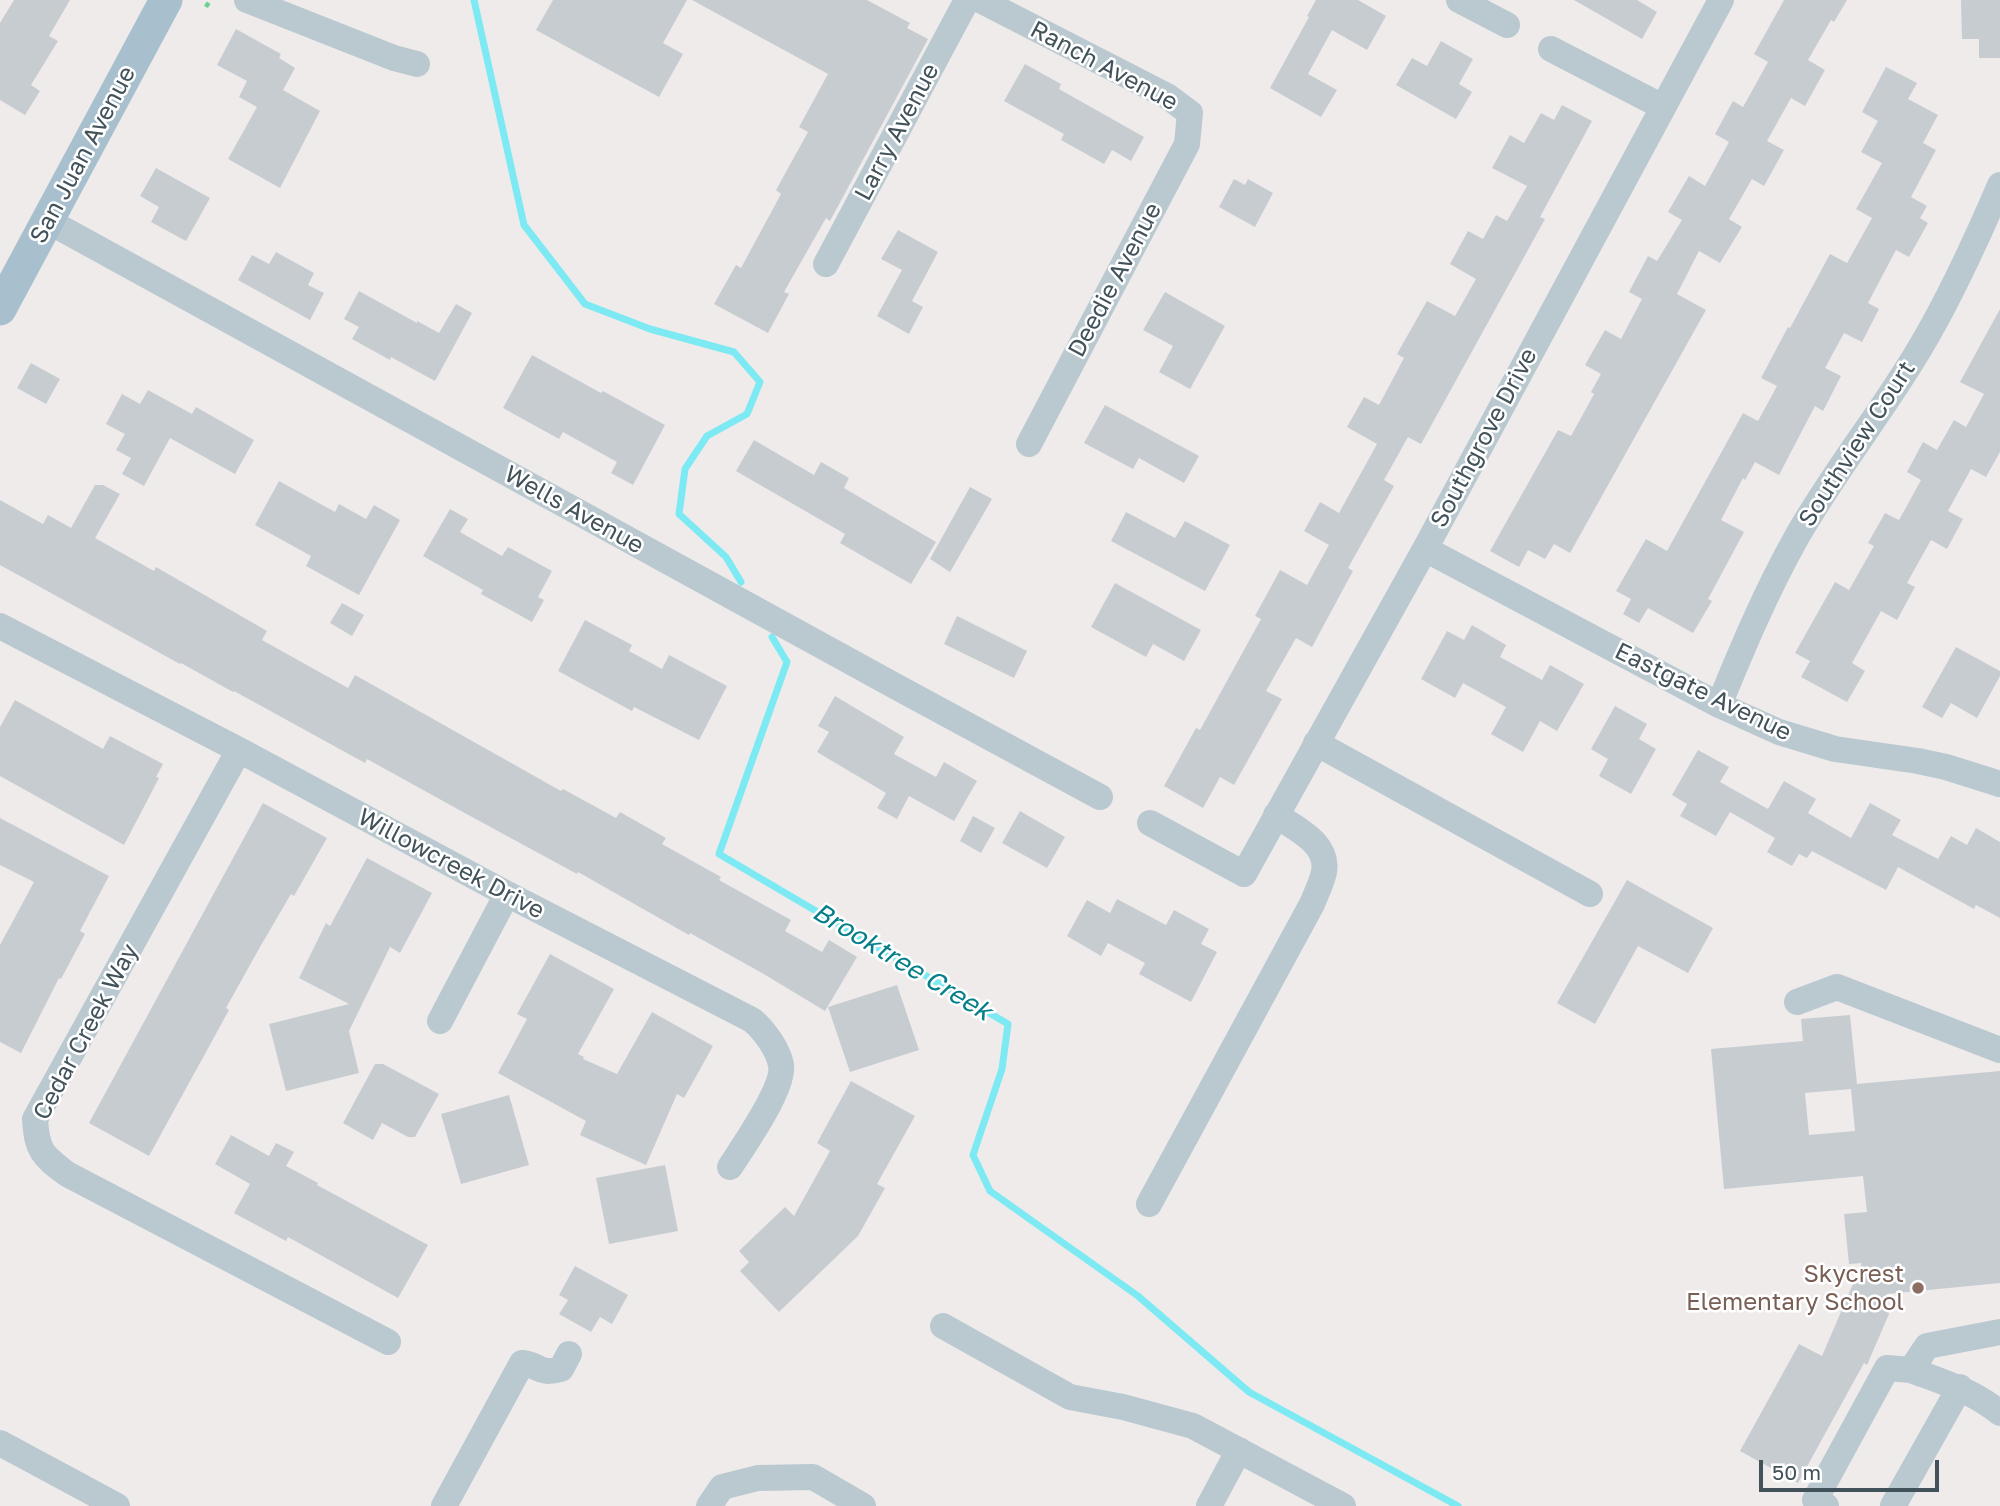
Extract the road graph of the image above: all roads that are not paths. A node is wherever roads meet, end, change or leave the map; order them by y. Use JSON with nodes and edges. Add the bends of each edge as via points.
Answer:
{"nodes":[{"id":1,"x":166,"y":0,"type":"edge"},
{"id":2,"x":247,"y":0,"type":"edge"},
{"id":3,"x":967,"y":0,"type":"edge"},
{"id":4,"x":980,"y":0,"type":"edge"},
{"id":5,"x":1459,"y":0,"type":"edge"},
{"id":6,"x":1721,"y":0,"type":"edge"},
{"id":7,"x":1507,"y":25,"type":"dead end"},
{"id":8,"x":1551,"y":49,"type":"dead end"},
{"id":9,"x":417,"y":64,"type":"dead end"},
{"id":10,"x":1663,"y":107,"type":"junction"},
{"id":11,"x":1190,"y":113,"type":"joint"},
{"id":12,"x":2000,"y":185,"type":"edge"},
{"id":13,"x":48,"y":221,"type":"junction"},
{"id":14,"x":827,"y":264,"type":"dead end"},
{"id":15,"x":0,"y":309,"type":"edge"},
{"id":16,"x":1029,"y":444,"type":"dead end"},
{"id":17,"x":1424,"y":549,"type":"junction"},
{"id":18,"x":2,"y":632,"type":"edge"},
{"id":19,"x":1719,"y":705,"type":"junction"},
{"id":20,"x":1316,"y":743,"type":"junction"},
{"id":21,"x":239,"y":750,"type":"junction"},
{"id":22,"x":2000,"y":784,"type":"edge"},
{"id":23,"x":1100,"y":797,"type":"dead end"},
{"id":24,"x":1276,"y":815,"type":"junction"},
{"id":25,"x":1150,"y":823,"type":"dead end"},
{"id":26,"x":507,"y":894,"type":"junction"},
{"id":27,"x":1590,"y":894,"type":"dead end"},
{"id":28,"x":1797,"y":1002,"type":"dead end"},
{"id":29,"x":440,"y":1021,"type":"dead end"},
{"id":30,"x":2000,"y":1050,"type":"edge"},
{"id":31,"x":730,"y":1167,"type":"dead end"},
{"id":32,"x":1149,"y":1204,"type":"dead end"},
{"id":33,"x":943,"y":1326,"type":"dead end"},
{"id":34,"x":2000,"y":1332,"type":"edge"},
{"id":35,"x":388,"y":1342,"type":"dead end"},
{"id":36,"x":569,"y":1354,"type":"dead end"},
{"id":37,"x":1899,"y":1369,"type":"junction"},
{"id":38,"x":1960,"y":1388,"type":"junction"},
{"id":39,"x":2000,"y":1413,"type":"edge"},
{"id":40,"x":0,"y":1443,"type":"edge"},
{"id":41,"x":1238,"y":1450,"type":"junction"},
{"id":42,"x":117,"y":1506,"type":"edge"},
{"id":43,"x":444,"y":1506,"type":"edge"},
{"id":44,"x":709,"y":1506,"type":"edge"},
{"id":45,"x":863,"y":1506,"type":"edge"},
{"id":46,"x":1209,"y":1506,"type":"edge"},
{"id":47,"x":1343,"y":1506,"type":"edge"},
{"id":48,"x":1826,"y":1506,"type":"edge"},
{"id":49,"x":1893,"y":1506,"type":"edge"}],
"edges":[{"from":1,"to":13,"type":"main road","name":"San Juan Avenue"},
{"from":2,"to":9,"type":"street"},
{"from":3,"to":14,"type":"street","name":"Larry Avenue"},
{"from":4,"to":11,"type":"street","name":"Ranch Avenue","via":[[1167,96]]},
{"from":5,"to":7,"type":"street"},
{"from":6,"to":10,"type":"street","name":"Southgrove Drive"},
{"from":8,"to":10,"type":"street"},
{"from":10,"to":17,"type":"street","name":"Southgrove Drive"},
{"from":11,"to":16,"type":"street","name":"Deedie Avenue","via":[[1187,144]]},
{"from":12,"to":19,"type":"street","name":"Southview Court","via":[[1920,349],[1789,550]]},
{"from":13,"to":15,"type":"main road","name":"San Juan Avenue"},
{"from":13,"to":23,"type":"street","name":"Wells Avenue"},
{"from":17,"to":19,"type":"street","name":"Eastgate Avenue"},
{"from":17,"to":20,"type":"street","name":"Southgrove Drive"},
{"from":18,"to":21,"type":"street","name":"Willowcreek Drive"},
{"from":19,"to":22,"type":"street","name":"Eastgate Avenue","via":[[1807,741],[1919,761]]},
{"from":20,"to":24,"type":"street","name":"Southgrove Drive"},
{"from":20,"to":27,"type":"street"},
{"from":21,"to":26,"type":"street","name":"Willowcreek Drive"},
{"from":21,"to":35,"type":"street","name":"Cedar Creek Way","via":[[35,1119],[36,1139],[44,1156],[67,1174]]},
{"from":24,"to":25,"type":"street","name":"Southgrove Drive","via":[[1244,874]]},
{"from":24,"to":32,"type":"street","via":[[1315,842],[1324,857],[1324,873],[1312,904]]},
{"from":26,"to":29,"type":"street"},
{"from":26,"to":31,"type":"street","name":"Willowcreek Drive","via":[[752,1020],[766,1032],[782,1067],[776,1092]]},
{"from":28,"to":30,"type":"street","via":[[1837,987]]},
{"from":33,"to":41,"type":"street","via":[[1070,1397],[1194,1426]]},
{"from":34,"to":37,"type":"street","via":[[1927,1346]]},
{"from":36,"to":43,"type":"street","via":[[561,1369],[546,1373],[523,1363]]},
{"from":37,"to":38,"type":"street"},
{"from":37,"to":48,"type":"street","via":[[1815,1500]]},
{"from":38,"to":39,"type":"street"},
{"from":38,"to":49,"type":"street"},
{"from":40,"to":42,"type":"street"},
{"from":41,"to":46,"type":"street"},
{"from":41,"to":47,"type":"street"},
{"from":44,"to":45,"type":"street","via":[[722,1487],[758,1478],[813,1477]]}]}
